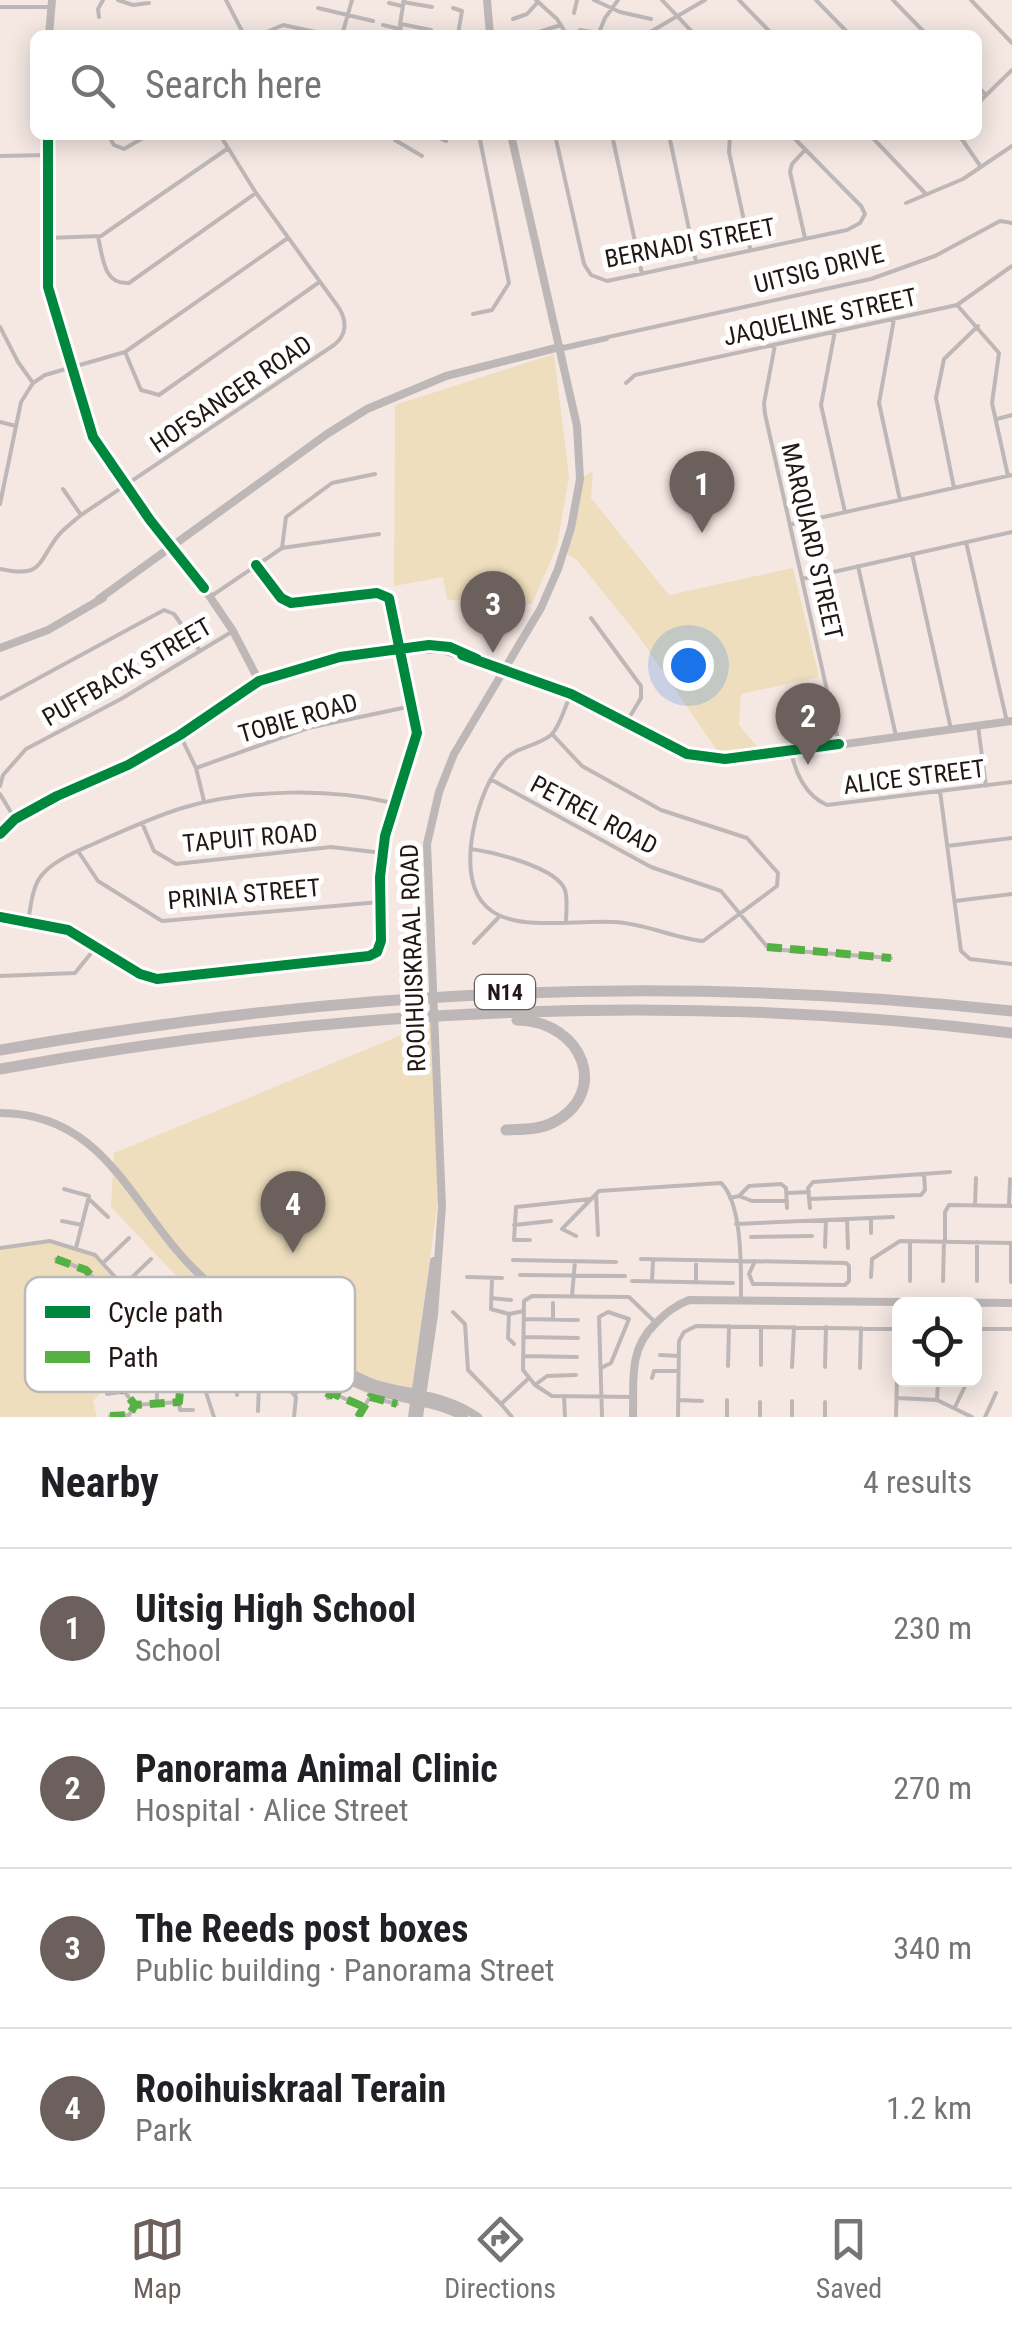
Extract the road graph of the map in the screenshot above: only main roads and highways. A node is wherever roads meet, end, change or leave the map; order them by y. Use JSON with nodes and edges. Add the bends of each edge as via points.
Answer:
{"nodes":[{"id":1,"x":487,"y":0,"type":"edge"},
{"id":2,"x":52,"y":4,"type":"edge"},
{"id":3,"x":49,"y":30,"type":"edge"},
{"id":4,"x":490,"y":30,"type":"edge"},
{"id":5,"x":48,"y":140,"type":"edge"},
{"id":6,"x":512,"y":140,"type":"edge"},
{"id":7,"x":559,"y":349,"type":"junction"},
{"id":8,"x":173,"y":548,"type":"junction"},
{"id":9,"x":0,"y":648,"type":"edge"},
{"id":10,"x":504,"y":668,"type":"junction"},
{"id":11,"x":532,"y":679,"type":"junction"},
{"id":12,"x":259,"y":682,"type":"junction"},
{"id":13,"x":491,"y":692,"type":"junction"},
{"id":14,"x":1009,"y":721,"type":"edge"},
{"id":15,"x":0,"y":834,"type":"edge"},
{"id":16,"x":1012,"y":1011,"type":"edge"},
{"id":17,"x":328,"y":1024,"type":"junction"},
{"id":18,"x":1012,"y":1033,"type":"edge"},
{"id":19,"x":0,"y":1050,"type":"edge"},
{"id":20,"x":0,"y":1069,"type":"edge"},
{"id":21,"x":0,"y":1113,"type":"edge"},
{"id":22,"x":506,"y":1130,"type":"dead end"},
{"id":23,"x":440,"y":1177,"type":"junction"},
{"id":24,"x":204,"y":1277,"type":"edge"},
{"id":25,"x":1012,"y":1304,"type":"edge"},
{"id":26,"x":428,"y":1369,"type":"junction"},
{"id":27,"x":355,"y":1382,"type":"edge"},
{"id":28,"x":418,"y":1397,"type":"junction"},
{"id":29,"x":446,"y":1400,"type":"junction"},
{"id":30,"x":416,"y":1417,"type":"edge"},
{"id":31,"x":464,"y":1417,"type":"edge"},
{"id":32,"x":478,"y":1417,"type":"edge"},
{"id":33,"x":634,"y":1417,"type":"edge"}],
"edges":[{"from":1,"to":4,"type":"main road"},
{"from":2,"to":3,"type":"main road"},
{"from":5,"to":8,"type":"main road","via":[[48,287],[92,437]]},
{"from":6,"to":7,"type":"main road","name":"ROOIHUISKRAAL ROAD"},
{"from":7,"to":8,"type":"main road","name":"UITSIG DRIVE","via":[[471,369],[367,409]]},
{"from":7,"to":10,"type":"main road","name":"ROOIHUISKRAAL ROAD","via":[[580,444],[576,506],[548,594]]},
{"from":8,"to":9,"type":"main road","name":"UITSIG DRIVE","via":[[48,630]]},
{"from":8,"to":12,"type":"main road","via":[[234,631]]},
{"from":10,"to":11,"type":"main road"},
{"from":10,"to":12,"type":"main road","via":[[442,650],[398,650],[340,657]]},
{"from":10,"to":13,"type":"main road","name":"ROOIHUISKRAAL ROAD"},
{"from":11,"to":13,"type":"main road","via":[[504,677]]},
{"from":11,"to":14,"type":"main road","via":[[687,754],[725,759]]},
{"from":12,"to":15,"type":"main road","via":[[130,764],[15,818]]},
{"from":13,"to":23,"type":"main road","name":"ROOIHUISKRAAL ROAD","via":[[454,754],[432,815],[426,869]]},
{"from":16,"to":19,"type":"highway","number":"N14","via":[[776,992],[495,992],[252,1012]]},
{"from":17,"to":18,"type":"highway","number":"N14","via":[[675,1011],[831,1016]]},
{"from":17,"to":20,"type":"highway","number":"N14"},
{"from":17,"to":22,"type":"highway","via":[[526,1020],[558,1028],[580,1053],[580,1093],[554,1122]]},
{"from":21,"to":24,"type":"main road","via":[[53,1122],[92,1144]]},
{"from":23,"to":26,"type":"main road","name":"ROOIHUISKRAAL ROAD"},
{"from":23,"to":28,"type":"main road","name":"ROOIHUISKRAAL ROAD"},
{"from":25,"to":33,"type":"main road","via":[[689,1300],[670,1309],[635,1353]]},
{"from":26,"to":28,"type":"main road","name":"ROOIHUISKRAAL ROAD"},
{"from":26,"to":29,"type":"main road","via":[[430,1388]]},
{"from":27,"to":28,"type":"main road"},
{"from":28,"to":29,"type":"main road"},
{"from":28,"to":30,"type":"main road","name":"ROOIHUISKRAAL ROAD"},
{"from":28,"to":31,"type":"main road"},
{"from":29,"to":32,"type":"main road"}]}
